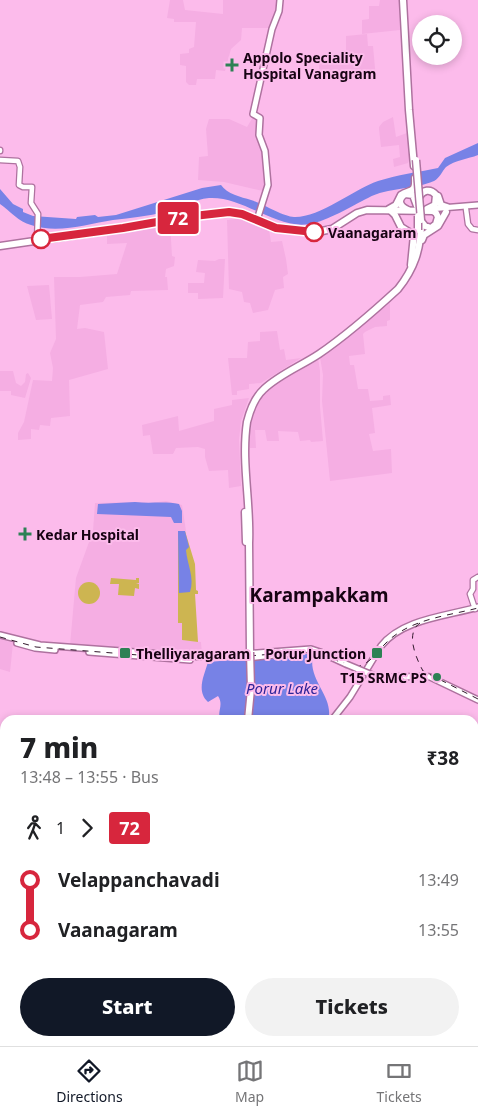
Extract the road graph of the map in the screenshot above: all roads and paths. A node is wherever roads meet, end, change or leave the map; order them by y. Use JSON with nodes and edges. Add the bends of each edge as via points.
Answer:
{"nodes":[{"id":1,"x":280,"y":0,"type":"edge"},
{"id":2,"x":405,"y":0,"type":"edge"},
{"id":3,"x":0,"y":160,"type":"edge"},
{"id":4,"x":417,"y":183,"type":"junction"},
{"id":5,"x":419,"y":197,"type":"junction"},
{"id":6,"x":438,"y":201,"type":"junction"},
{"id":7,"x":417,"y":206,"type":"junction"},
{"id":8,"x":478,"y":206,"type":"edge"},
{"id":9,"x":394,"y":209,"type":"junction"},
{"id":10,"x":466,"y":209,"type":"junction"},
{"id":11,"x":429,"y":210,"type":"junction"},
{"id":12,"x":448,"y":210,"type":"junction"},
{"id":13,"x":408,"y":211,"type":"junction"},
{"id":14,"x":258,"y":218,"type":"junction"},
{"id":15,"x":420,"y":221,"type":"junction"},
{"id":16,"x":420,"y":230,"type":"junction"},
{"id":17,"x":478,"y":230,"type":"edge"},
{"id":18,"x":38,"y":236,"type":"junction"},
{"id":19,"x":0,"y":245,"type":"edge"},
{"id":20,"x":416,"y":258,"type":"junction"},
{"id":21,"x":410,"y":269,"type":"junction"},
{"id":22,"x":317,"y":354,"type":"junction"},
{"id":23,"x":478,"y":578,"type":"edge"},
{"id":24,"x":476,"y":608,"type":"edge"},
{"id":25,"x":0,"y":636,"type":"edge"},
{"id":26,"x":477,"y":698,"type":"edge"},
{"id":27,"x":247,"y":715,"type":"edge"},
{"id":28,"x":336,"y":715,"type":"edge"}],
"edges":[{"from":1,"to":14,"type":"main road","via":[[252,114],[260,118],[268,185]]},
{"from":2,"to":4,"type":"highway","bridge":true},
{"from":3,"to":18,"type":"main road","via":[[18,161],[19,185],[32,187],[31,203],[38,215]]},
{"from":4,"to":5,"type":"highway","bridge":true},
{"from":4,"to":6,"type":"highway","via":[[421,188],[436,192]]},
{"from":4,"to":7,"type":"highway","bridge":true},
{"from":4,"to":9,"type":"highway","via":[[412,191],[401,195]]},
{"from":5,"to":6,"type":"highway","via":[[424,191],[431,191]]},
{"from":5,"to":15,"type":"highway","bridge":true},
{"from":6,"to":11,"type":"highway"},
{"from":6,"to":12,"type":"highway"},
{"from":7,"to":9,"type":"highway","via":[[414,196],[408,194],[401,197]]},
{"from":7,"to":15,"type":"highway","bridge":true},
{"from":8,"to":10,"type":"main road"},
{"from":8,"to":12,"type":"main road"},
{"from":9,"to":13,"type":"highway"},
{"from":9,"to":14,"type":"highway","via":[[361,209],[330,227],[318,230],[281,227]]},
{"from":9,"to":14,"type":"highway","via":[[361,212],[332,229],[317,232],[280,229]]},
{"from":9,"to":21,"type":"highway","via":[[401,228],[414,235]]},
{"from":10,"to":12,"type":"main road"},
{"from":10,"to":17,"type":"main road","via":[[468,224]]},
{"from":11,"to":12,"type":"main road"},
{"from":11,"to":13,"type":"highway"},
{"from":11,"to":15,"type":"highway","via":[[438,215],[435,226],[430,228]]},
{"from":12,"to":20,"type":"highway","via":[[438,226],[424,235]]},
{"from":13,"to":15,"type":"highway","via":[[402,217],[403,226],[413,228]]},
{"from":14,"to":18,"type":"highway","via":[[229,212],[102,232]]},
{"from":14,"to":18,"type":"highway","via":[[233,210]]},
{"from":15,"to":16,"type":"highway","bridge":true},
{"from":16,"to":20,"type":"highway"},
{"from":16,"to":21,"type":"highway"},
{"from":18,"to":19,"type":"highway"},
{"from":20,"to":22,"type":"highway","via":[[398,289]]},
{"from":21,"to":22,"type":"highway","via":[[397,287]]},
{"from":22,"to":27,"type":"highway","bridge":true,"via":[[262,387],[248,410],[244,429]]},
{"from":23,"to":24,"type":"main road","via":[[473,580],[470,594]]},
{"from":24,"to":28,"type":"main road","via":[[422,621],[384,644]]},
{"from":25,"to":26,"type":"main road","bridge":true,"via":[[40,645],[203,657],[316,650],[381,680],[428,675]]}]}
